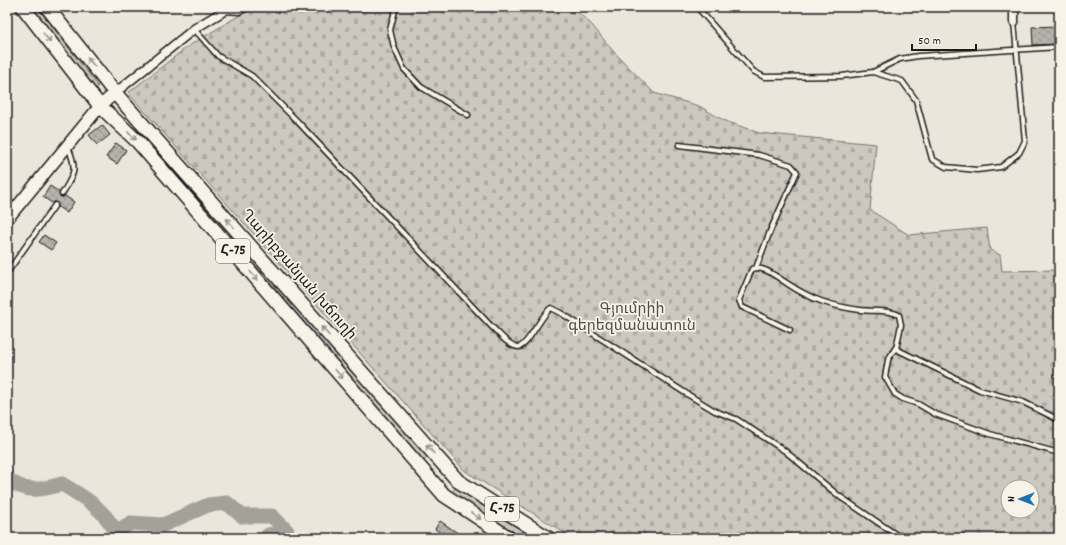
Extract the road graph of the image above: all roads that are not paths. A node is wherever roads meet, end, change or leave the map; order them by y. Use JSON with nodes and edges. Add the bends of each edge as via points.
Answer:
{"nodes":[{"id":1,"x":23,"y":7,"type":"edge"},
{"id":2,"x":46,"y":7,"type":"edge"},
{"id":3,"x":245,"y":7,"type":"edge"},
{"id":4,"x":396,"y":7,"type":"edge"},
{"id":5,"x":697,"y":7,"type":"edge"},
{"id":6,"x":1014,"y":7,"type":"edge"},
{"id":7,"x":227,"y":8,"type":"edge"},
{"id":8,"x":1014,"y":22,"type":"joint"},
{"id":9,"x":194,"y":29,"type":"junction"},
{"id":10,"x":1059,"y":47,"type":"edge"},
{"id":11,"x":1017,"y":50,"type":"junction"},
{"id":12,"x":873,"y":72,"type":"junction"},
{"id":13,"x":115,"y":93,"type":"junction"},
{"id":14,"x":100,"y":106,"type":"junction"},
{"id":15,"x":468,"y":115,"type":"dead end"},
{"id":16,"x":67,"y":145,"type":"junction"},
{"id":17,"x":679,"y":145,"type":"dead end"},
{"id":18,"x":62,"y":194,"type":"dead end"},
{"id":19,"x":55,"y":205,"type":"dead end"},
{"id":20,"x":7,"y":219,"type":"edge"},
{"id":21,"x":756,"y":268,"type":"junction"},
{"id":22,"x":7,"y":273,"type":"edge"},
{"id":23,"x":790,"y":330,"type":"dead end"},
{"id":24,"x":896,"y":347,"type":"junction"},
{"id":25,"x":1059,"y":420,"type":"edge"},
{"id":26,"x":1059,"y":453,"type":"edge"},
{"id":27,"x":456,"y":479,"type":"junction"},
{"id":28,"x":444,"y":495,"type":"junction"},
{"id":29,"x":509,"y":538,"type":"edge"},
{"id":30,"x":548,"y":538,"type":"edge"},
{"id":31,"x":901,"y":538,"type":"edge"}],
"edges":[{"from":1,"to":14,"type":"highway","number":"Հ-75","one_way":true},
{"from":13,"to":2,"type":"highway","name":"Ղարիբջանյան խճուղի","number":"Հ-75","one_way":true},
{"from":3,"to":7,"type":"street","via":[[239,10]]},
{"from":4,"to":15,"type":"lane","via":[[390,30],[404,70],[421,87]]},
{"from":5,"to":12,"type":"lane","via":[[753,71],[764,77],[842,76]]},
{"from":6,"to":8,"type":"street"},
{"from":7,"to":9,"type":"street"},
{"from":8,"to":11,"type":"lane"},
{"from":9,"to":13,"type":"street"},
{"from":9,"to":31,"type":"lane","via":[[218,56],[252,76],[509,342],[522,347],[544,312],[550,308],[561,313],[687,394],[715,411],[736,419],[785,451],[839,496]]},
{"from":10,"to":11,"type":"lane"},
{"from":11,"to":12,"type":"lane","via":[[900,59]]},
{"from":11,"to":12,"type":"lane","via":[[1025,141],[1019,153],[1001,167],[976,170],[946,167],[932,159],[916,100],[902,81]]},
{"from":13,"to":14,"type":"main road"},
{"from":27,"to":13,"type":"highway","name":"Ղարիբջանյան խճուղի","number":"Հ-75","one_way":true},
{"from":14,"to":16,"type":"main road"},
{"from":14,"to":28,"type":"highway","number":"Հ-75","one_way":true,"via":[[138,142]]},
{"from":16,"to":18,"type":"lane","via":[[75,161],[75,172]]},
{"from":16,"to":20,"type":"main road"},
{"from":17,"to":21,"type":"lane","via":[[759,155],[791,165],[797,172],[770,229]]},
{"from":19,"to":22,"type":"lane"},
{"from":21,"to":23,"type":"lane","via":[[752,269],[743,286],[739,300],[742,307]]},
{"from":21,"to":24,"type":"lane","via":[[769,272],[825,304],[861,310],[891,311],[899,315],[901,325]]},
{"from":24,"to":25,"type":"lane","via":[[915,359],[980,390],[1023,402]]},
{"from":24,"to":26,"type":"lane","via":[[888,360],[885,377],[894,394],[935,414],[990,434]]},
{"from":27,"to":28,"type":"highway"},
{"from":27,"to":30,"type":"highway","name":"Ղարիբջանյան խճուղի","number":"Հ-75"},
{"from":28,"to":29,"type":"highway","number":"Հ-75","one_way":true}]}
